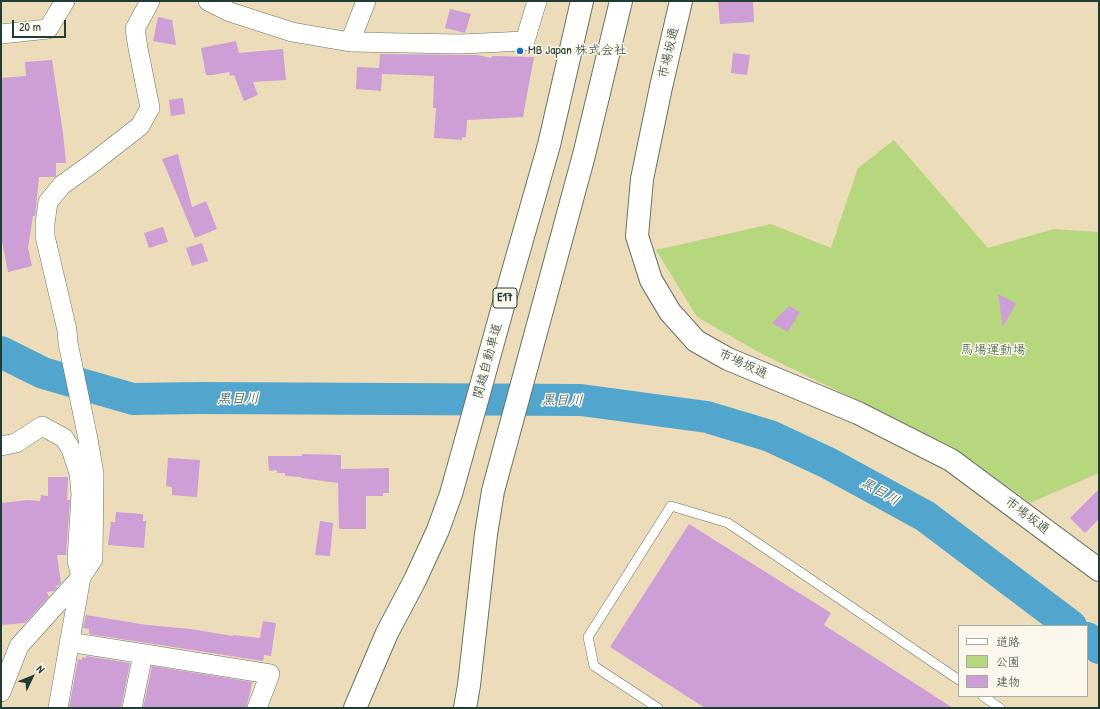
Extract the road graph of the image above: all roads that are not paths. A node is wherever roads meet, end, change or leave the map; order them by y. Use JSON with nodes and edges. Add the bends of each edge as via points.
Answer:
{"nodes":[{"id":1,"x":65,"y":1,"type":"edge"},
{"id":2,"x":150,"y":1,"type":"edge"},
{"id":3,"x":208,"y":1,"type":"edge"},
{"id":4,"x":366,"y":1,"type":"edge"},
{"id":5,"x":537,"y":1,"type":"edge"},
{"id":6,"x":582,"y":1,"type":"edge"},
{"id":7,"x":621,"y":1,"type":"edge"},
{"id":8,"x":681,"y":1,"type":"edge"},
{"id":9,"x":1,"y":34,"type":"edge"},
{"id":10,"x":350,"y":42,"type":"junction"},
{"id":11,"x":6,"y":441,"type":"edge"},
{"id":12,"x":1099,"y":570,"type":"edge"},
{"id":13,"x":81,"y":577,"type":"junction"},
{"id":14,"x":69,"y":642,"type":"junction"},
{"id":15,"x":143,"y":654,"type":"junction"},
{"id":16,"x":958,"y":679,"type":"edge"},
{"id":17,"x":1,"y":691,"type":"edge"},
{"id":18,"x":984,"y":697,"type":"edge"},
{"id":19,"x":58,"y":708,"type":"edge"},
{"id":20,"x":132,"y":708,"type":"edge"},
{"id":21,"x":257,"y":708,"type":"edge"},
{"id":22,"x":355,"y":708,"type":"edge"},
{"id":23,"x":465,"y":708,"type":"edge"},
{"id":24,"x":658,"y":708,"type":"edge"},
{"id":25,"x":1000,"y":708,"type":"edge"}],
"edges":[{"from":1,"to":9,"type":"street","via":[[48,29]]},
{"from":2,"to":13,"type":"street","via":[[135,29],[150,108],[140,126],[62,185],[48,202],[45,236],[67,330],[94,474],[93,559]]},
{"from":3,"to":10,"type":"street","via":[[230,12],[292,32]]},
{"from":4,"to":10,"type":"street"},
{"from":5,"to":10,"type":"street","via":[[525,41],[461,44]]},
{"from":6,"to":22,"type":"main road","name":"関越自動車道","number":"E17","via":[[549,145],[451,494],[438,530],[387,634]]},
{"from":7,"to":23,"type":"main road","via":[[584,155],[493,491]]},
{"from":8,"to":12,"type":"main road","name":"市場坂通","via":[[642,179],[637,236],[651,280],[670,312],[696,341],[728,359],[858,413],[951,460]]},
{"from":11,"to":13,"type":"street","via":[[42,426],[64,438],[71,449],[79,473],[81,494],[78,560]]},
{"from":13,"to":14,"type":"street"},
{"from":13,"to":17,"type":"street","via":[[19,646]]},
{"from":14,"to":15,"type":"street"},
{"from":14,"to":19,"type":"street"},
{"from":15,"to":20,"type":"street"},
{"from":15,"to":21,"type":"street","via":[[270,674]]},
{"from":16,"to":24,"type":"lane","via":[[728,523],[671,506],[588,637],[594,666]]},
{"from":18,"to":25,"type":"lane"}]}
